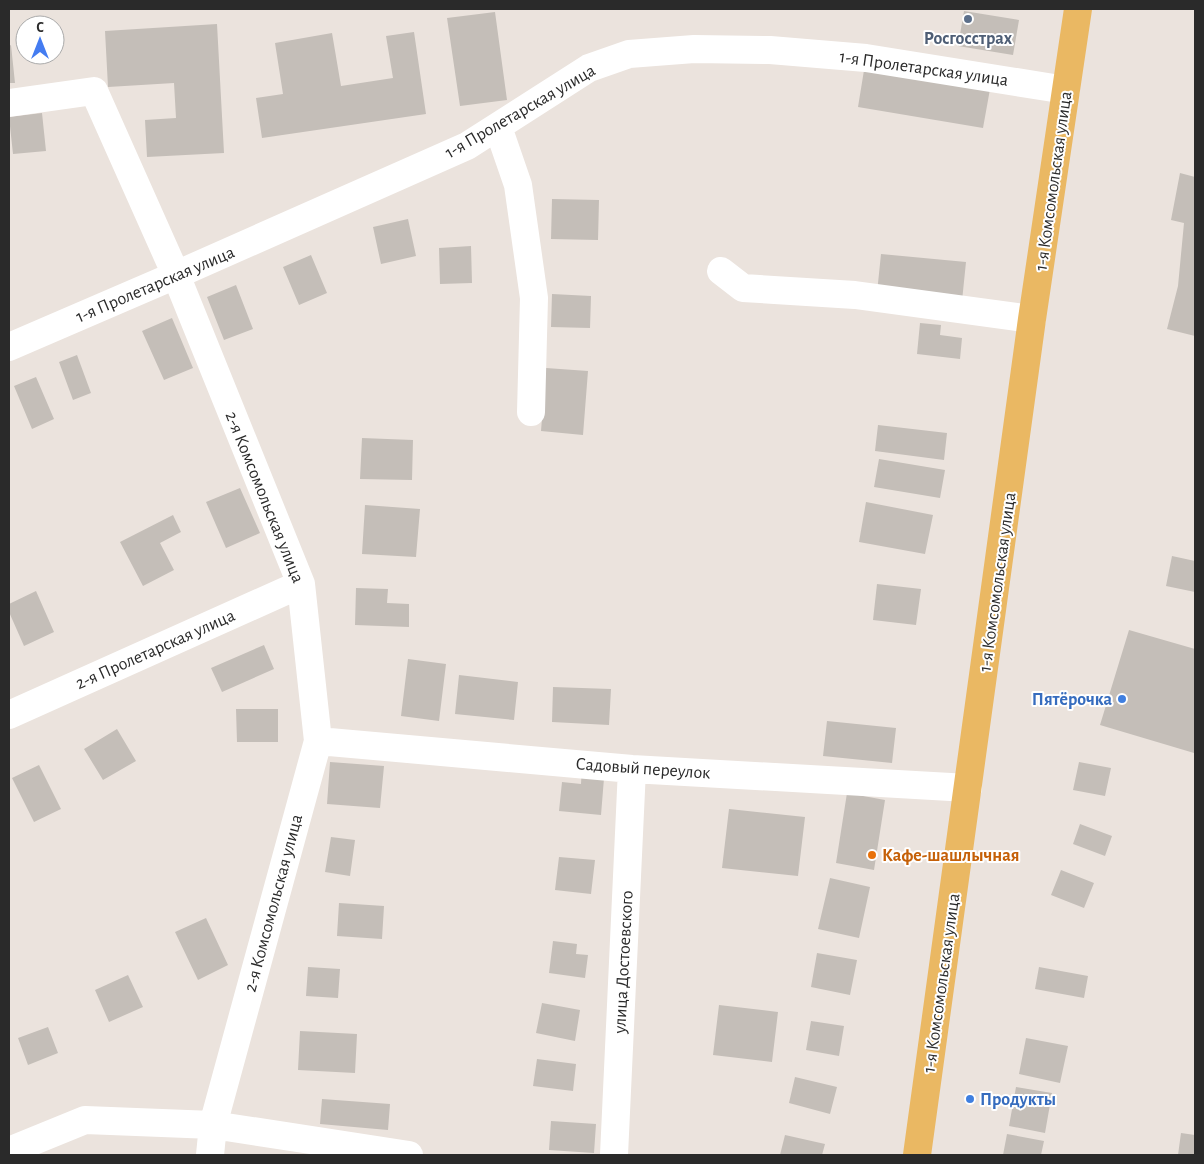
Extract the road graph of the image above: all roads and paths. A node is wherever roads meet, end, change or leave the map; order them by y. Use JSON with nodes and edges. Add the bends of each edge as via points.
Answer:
{"nodes":[{"id":1,"x":1078,"y":9,"type":"edge"},
{"id":2,"x":1066,"y":90,"type":"junction"},
{"id":3,"x":9,"y":102,"type":"edge"},
{"id":4,"x":498,"y":126,"type":"junction"},
{"id":5,"x":721,"y":271,"type":"dead end"},
{"id":6,"x":176,"y":275,"type":"junction"},
{"id":7,"x":1032,"y":319,"type":"junction"},
{"id":8,"x":9,"y":347,"type":"edge"},
{"id":9,"x":531,"y":412,"type":"dead end"},
{"id":10,"x":301,"y":584,"type":"junction"},
{"id":11,"x":9,"y":715,"type":"edge"},
{"id":12,"x":318,"y":741,"type":"junction"},
{"id":13,"x":632,"y":769,"type":"junction"},
{"id":14,"x":968,"y":788,"type":"junction"},
{"id":15,"x":213,"y":1125,"type":"junction"},
{"id":16,"x":9,"y":1151,"type":"edge"},
{"id":17,"x":210,"y":1155,"type":"edge"},
{"id":18,"x":409,"y":1155,"type":"edge"},
{"id":19,"x":614,"y":1155,"type":"edge"},
{"id":20,"x":917,"y":1155,"type":"edge"}],
"edges":[{"from":1,"to":2,"type":"main road","name":"1-я Комсомольская улица"},
{"from":2,"to":4,"type":"street","name":"1-я Пролетарская улица","via":[[866,58],[770,50],[694,49],[629,54],[589,68]]},
{"from":2,"to":7,"type":"main road","name":"1-я Комсомольская улица"},
{"from":3,"to":6,"type":"street","name":"2-я Комсомольская улица","via":[[94,91]]},
{"from":4,"to":6,"type":"street","name":"1-я Пролетарская улица","via":[[467,146]]},
{"from":4,"to":9,"type":"street","via":[[518,185],[534,298]]},
{"from":5,"to":7,"type":"street","via":[[743,288],[856,295]]},
{"from":6,"to":8,"type":"street","name":"1-я Пролетарская улица"},
{"from":6,"to":10,"type":"street","name":"2-я Комсомольская улица"},
{"from":7,"to":14,"type":"main road","name":"1-я Комсомольская улица"},
{"from":10,"to":11,"type":"street","name":"2-я Пролетарская улица"},
{"from":10,"to":12,"type":"street","name":"2-я Комсомольская улица"},
{"from":12,"to":13,"type":"street","name":"Садовый переулок"},
{"from":12,"to":15,"type":"street","name":"2-я Комсомольская улица"},
{"from":13,"to":14,"type":"street","name":"Садовый переулок"},
{"from":13,"to":19,"type":"street","name":"улица Достоевского"},
{"from":14,"to":20,"type":"main road","name":"1-я Комсомольская улица"},
{"from":15,"to":16,"type":"street","via":[[85,1120]]},
{"from":15,"to":17,"type":"street","name":"2-я Комсомольская улица"},
{"from":15,"to":18,"type":"street"}]}
